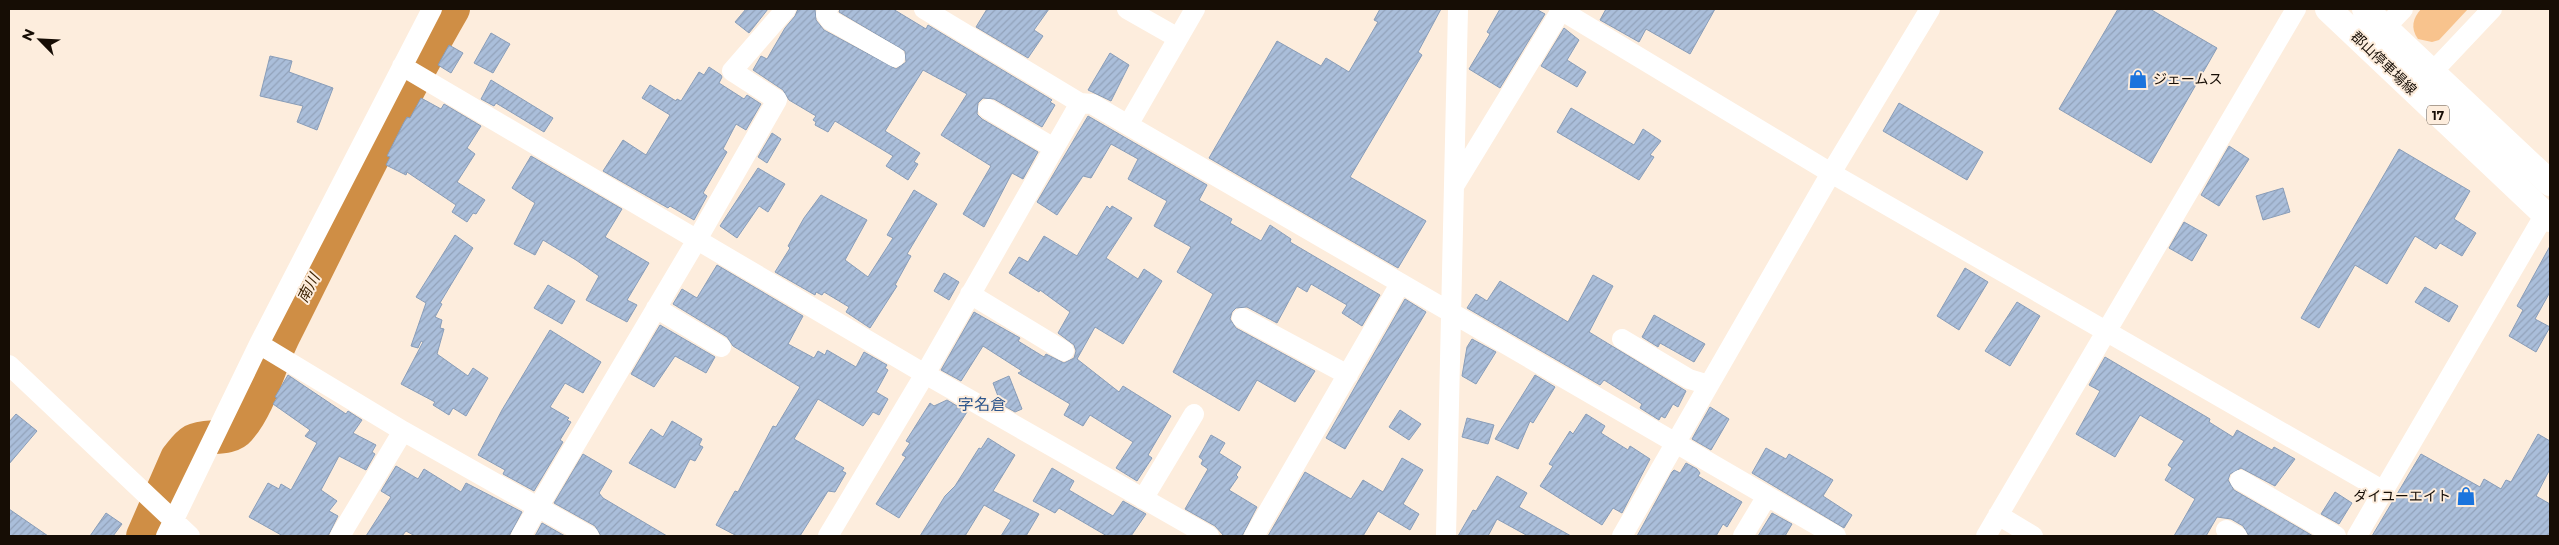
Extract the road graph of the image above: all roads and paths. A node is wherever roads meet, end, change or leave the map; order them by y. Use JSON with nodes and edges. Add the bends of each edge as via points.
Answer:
{"nodes":[{"id":1,"x":432,"y":9,"type":"edge"},
{"id":2,"x":786,"y":9,"type":"edge"},
{"id":3,"x":828,"y":9,"type":"edge"},
{"id":4,"x":924,"y":9,"type":"edge"},
{"id":5,"x":1127,"y":9,"type":"edge"},
{"id":6,"x":1195,"y":9,"type":"edge"},
{"id":7,"x":1458,"y":9,"type":"edge"},
{"id":8,"x":1561,"y":9,"type":"edge"},
{"id":9,"x":1930,"y":9,"type":"edge"},
{"id":10,"x":2296,"y":9,"type":"edge"},
{"id":11,"x":2328,"y":9,"type":"edge"},
{"id":12,"x":2365,"y":9,"type":"edge"},
{"id":13,"x":2492,"y":9,"type":"edge"},
{"id":14,"x":2394,"y":18,"type":"edge"},
{"id":15,"x":1178,"y":38,"type":"junction"},
{"id":16,"x":2367,"y":46,"type":"junction"},
{"id":17,"x":895,"y":57,"type":"dead end"},
{"id":18,"x":402,"y":66,"type":"junction"},
{"id":19,"x":2431,"y":72,"type":"junction"},
{"id":20,"x":2414,"y":93,"type":"junction"},
{"id":21,"x":1080,"y":103,"type":"junction"},
{"id":22,"x":988,"y":109,"type":"dead end"},
{"id":23,"x":1128,"y":124,"type":"junction"},
{"id":24,"x":1054,"y":148,"type":"junction"},
{"id":25,"x":1831,"y":173,"type":"junction"},
{"id":26,"x":2550,"y":183,"type":"edge"},
{"id":27,"x":1453,"y":188,"type":"junction"},
{"id":28,"x":2548,"y":216,"type":"edge"},
{"id":29,"x":698,"y":238,"type":"junction"},
{"id":30,"x":1400,"y":284,"type":"junction"},
{"id":31,"x":970,"y":294,"type":"junction"},
{"id":32,"x":656,"y":308,"type":"junction"},
{"id":33,"x":1451,"y":312,"type":"junction"},
{"id":34,"x":1242,"y":318,"type":"dead end"},
{"id":35,"x":2106,"y":332,"type":"junction"},
{"id":36,"x":1622,"y":340,"type":"dead end"},
{"id":37,"x":259,"y":344,"type":"junction"},
{"id":38,"x":721,"y":347,"type":"dead end"},
{"id":39,"x":1064,"y":351,"type":"dead end"},
{"id":40,"x":9,"y":365,"type":"edge"},
{"id":41,"x":925,"y":374,"type":"junction"},
{"id":42,"x":1348,"y":375,"type":"junction"},
{"id":43,"x":1710,"y":385,"type":"junction"},
{"id":44,"x":1194,"y":414,"type":"dead end"},
{"id":45,"x":403,"y":431,"type":"junction"},
{"id":46,"x":1675,"y":443,"type":"junction"},
{"id":47,"x":2240,"y":480,"type":"dead end"},
{"id":48,"x":2382,"y":490,"type":"junction"},
{"id":49,"x":1766,"y":496,"type":"junction"},
{"id":50,"x":1144,"y":499,"type":"junction"},
{"id":51,"x":538,"y":506,"type":"junction"},
{"id":52,"x":1998,"y":515,"type":"junction"},
{"id":53,"x":170,"y":529,"type":"edge"},
{"id":54,"x":190,"y":536,"type":"edge"},
{"id":55,"x":340,"y":536,"type":"edge"},
{"id":56,"x":520,"y":536,"type":"edge"},
{"id":57,"x":589,"y":536,"type":"edge"},
{"id":58,"x":828,"y":536,"type":"edge"},
{"id":59,"x":1209,"y":536,"type":"edge"},
{"id":60,"x":1254,"y":536,"type":"edge"},
{"id":61,"x":1446,"y":536,"type":"edge"},
{"id":62,"x":1622,"y":536,"type":"edge"},
{"id":63,"x":1743,"y":536,"type":"edge"},
{"id":64,"x":1836,"y":536,"type":"edge"},
{"id":65,"x":1986,"y":536,"type":"edge"},
{"id":66,"x":2033,"y":536,"type":"edge"},
{"id":67,"x":2336,"y":536,"type":"edge"},
{"id":68,"x":2357,"y":536,"type":"edge"}],
"edges":[{"from":1,"to":18,"type":"street"},
{"from":2,"to":29,"type":"street","via":[[732,72],[777,100]]},
{"from":3,"to":17,"type":"street","via":[[826,14],[830,20]]},
{"from":4,"to":21,"type":"street"},
{"from":5,"to":15,"type":"street"},
{"from":6,"to":15,"type":"street"},
{"from":7,"to":27,"type":"street"},
{"from":8,"to":25,"type":"street"},
{"from":8,"to":27,"type":"street"},
{"from":9,"to":25,"type":"street"},
{"from":10,"to":35,"type":"street"},
{"from":11,"to":16,"type":"main road","name":"郡山停車場線","number":"17"},
{"from":12,"to":14,"type":"main road","name":"郡山停車場線","number":"17"},
{"from":13,"to":19,"type":"street"},
{"from":14,"to":16,"type":"street"},
{"from":14,"to":19,"type":"main road","name":"郡山停車場線","number":"17"},
{"from":15,"to":23,"type":"street"},
{"from":16,"to":20,"type":"main road","name":"郡山停車場線","number":"17"},
{"from":18,"to":29,"type":"street"},
{"from":18,"to":37,"type":"street"},
{"from":19,"to":20,"type":"street"},
{"from":19,"to":26,"type":"main road","name":"郡山停車場線","number":"17"},
{"from":20,"to":28,"type":"main road","name":"郡山停車場線","number":"17"},
{"from":21,"to":23,"type":"street","via":[[1092,104]]},
{"from":21,"to":24,"type":"street"},
{"from":22,"to":24,"type":"street"},
{"from":23,"to":30,"type":"street"},
{"from":24,"to":31,"type":"street"},
{"from":25,"to":35,"type":"street"},
{"from":25,"to":43,"type":"street"},
{"from":27,"to":33,"type":"street"},
{"from":28,"to":48,"type":"street"},
{"from":29,"to":32,"type":"street"},
{"from":29,"to":41,"type":"street"},
{"from":30,"to":33,"type":"street"},
{"from":30,"to":42,"type":"street"},
{"from":31,"to":39,"type":"street"},
{"from":31,"to":41,"type":"street"},
{"from":32,"to":38,"type":"street"},
{"from":32,"to":51,"type":"street"},
{"from":33,"to":46,"type":"street"},
{"from":33,"to":61,"type":"street"},
{"from":34,"to":42,"type":"street"},
{"from":35,"to":48,"type":"street"},
{"from":35,"to":52,"type":"street"},
{"from":36,"to":43,"type":"street","via":[[1689,379]]},
{"from":37,"to":45,"type":"street"},
{"from":37,"to":53,"type":"street"},
{"from":40,"to":53,"type":"street"},
{"from":41,"to":50,"type":"street"},
{"from":41,"to":58,"type":"street"},
{"from":42,"to":60,"type":"street"},
{"from":43,"to":46,"type":"street"},
{"from":44,"to":50,"type":"street"},
{"from":45,"to":51,"type":"street"},
{"from":45,"to":55,"type":"street"},
{"from":46,"to":49,"type":"street"},
{"from":46,"to":62,"type":"street"},
{"from":47,"to":67,"type":"street"},
{"from":48,"to":68,"type":"street"},
{"from":49,"to":63,"type":"street"},
{"from":49,"to":64,"type":"street"},
{"from":50,"to":59,"type":"street"},
{"from":51,"to":56,"type":"street"},
{"from":51,"to":57,"type":"street"},
{"from":52,"to":65,"type":"street"},
{"from":52,"to":66,"type":"street"},
{"from":53,"to":54,"type":"street"}]}
